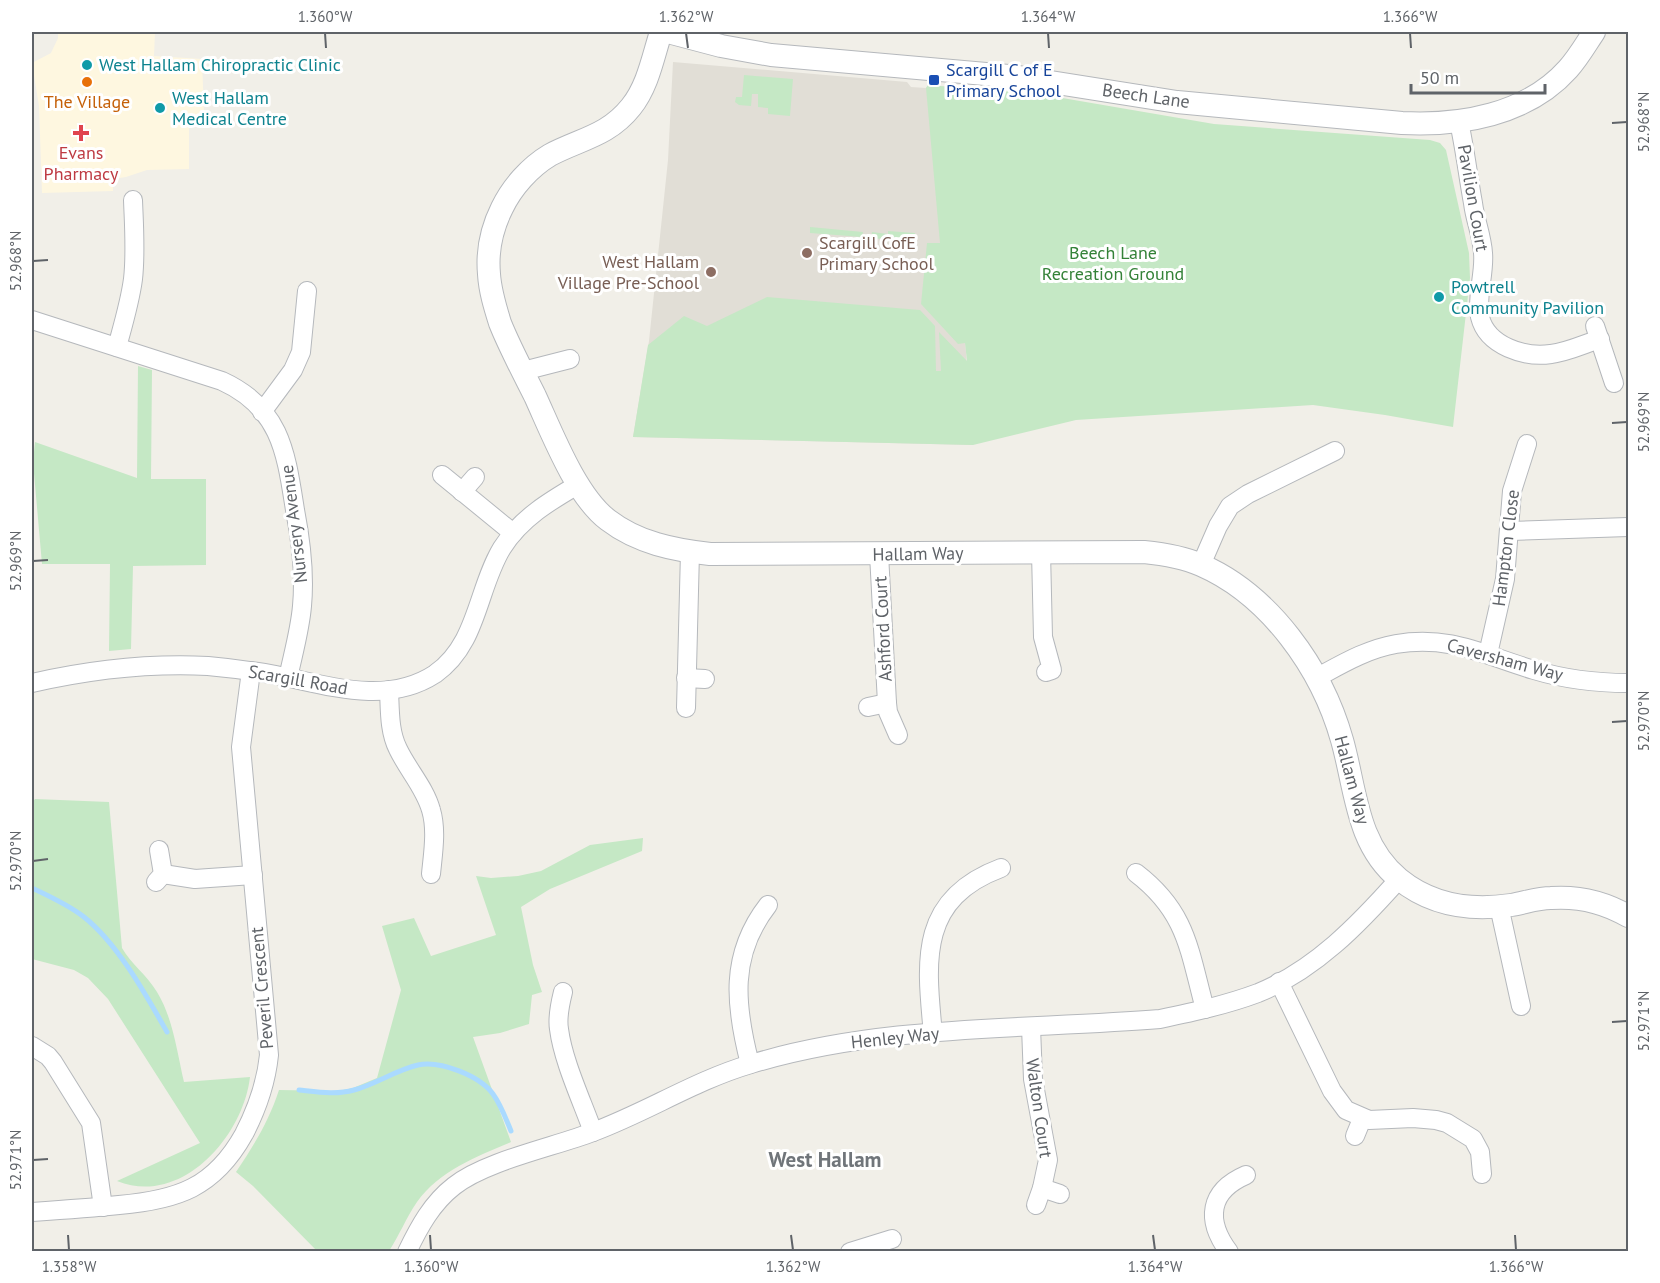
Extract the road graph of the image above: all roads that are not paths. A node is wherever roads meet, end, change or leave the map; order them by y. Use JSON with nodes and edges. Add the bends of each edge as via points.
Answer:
{"nodes":[{"id":1,"x":661,"y":32,"type":"edge"},
{"id":2,"x":668,"y":32,"type":"edge"},
{"id":3,"x":1594,"y":32,"type":"edge"},
{"id":4,"x":1460,"y":122,"type":"junction"},
{"id":5,"x":133,"y":200,"type":"dead end"},
{"id":6,"x":301,"y":301,"type":"dead end"},
{"id":7,"x":32,"y":320,"type":"edge"},
{"id":8,"x":117,"y":347,"type":"junction"},
{"id":9,"x":570,"y":358,"type":"dead end"},
{"id":10,"x":523,"y":371,"type":"junction"},
{"id":11,"x":1614,"y":383,"type":"dead end"},
{"id":12,"x":262,"y":411,"type":"junction"},
{"id":13,"x":1527,"y":444,"type":"dead end"},
{"id":14,"x":1335,"y":451,"type":"dead end"},
{"id":15,"x":442,"y":475,"type":"dead end"},
{"id":16,"x":475,"y":477,"type":"dead end"},
{"id":17,"x":579,"y":484,"type":"junction"},
{"id":18,"x":462,"y":492,"type":"junction"},
{"id":19,"x":1629,"y":527,"type":"edge"},
{"id":20,"x":1510,"y":531,"type":"junction"},
{"id":21,"x":513,"y":533,"type":"junction"},
{"id":22,"x":690,"y":552,"type":"junction"},
{"id":23,"x":1041,"y":552,"type":"junction"},
{"id":24,"x":879,"y":554,"type":"junction"},
{"id":25,"x":1201,"y":565,"type":"junction"},
{"id":26,"x":1488,"y":654,"type":"junction"},
{"id":27,"x":251,"y":671,"type":"junction"},
{"id":28,"x":1046,"y":672,"type":"dead end"},
{"id":29,"x":288,"y":678,"type":"junction"},
{"id":30,"x":687,"y":678,"type":"junction"},
{"id":31,"x":1316,"y":678,"type":"junction"},
{"id":32,"x":705,"y":679,"type":"dead end"},
{"id":33,"x":32,"y":683,"type":"edge"},
{"id":34,"x":1629,"y":683,"type":"edge"},
{"id":35,"x":389,"y":690,"type":"junction"},
{"id":36,"x":887,"y":703,"type":"junction"},
{"id":37,"x":868,"y":707,"type":"dead end"},
{"id":38,"x":686,"y":708,"type":"dead end"},
{"id":39,"x":898,"y":735,"type":"dead end"},
{"id":40,"x":159,"y":850,"type":"dead end"},
{"id":41,"x":988,"y":867,"type":"dead end"},
{"id":42,"x":1136,"y":873,"type":"dead end"},
{"id":43,"x":431,"y":874,"type":"dead end"},
{"id":44,"x":253,"y":875,"type":"junction"},
{"id":45,"x":1399,"y":879,"type":"junction"},
{"id":46,"x":768,"y":905,"type":"dead end"},
{"id":47,"x":1499,"y":906,"type":"junction"},
{"id":48,"x":1629,"y":916,"type":"edge"},
{"id":49,"x":1280,"y":982,"type":"junction"},
{"id":50,"x":562,"y":992,"type":"dead end"},
{"id":51,"x":1521,"y":1006,"type":"dead end"},
{"id":52,"x":1205,"y":1009,"type":"junction"},
{"id":53,"x":1031,"y":1027,"type":"junction"},
{"id":54,"x":933,"y":1034,"type":"junction"},
{"id":55,"x":32,"y":1046,"type":"edge"},
{"id":56,"x":750,"y":1064,"type":"junction"},
{"id":57,"x":1362,"y":1119,"type":"junction"},
{"id":58,"x":593,"y":1132,"type":"junction"},
{"id":59,"x":1355,"y":1136,"type":"dead end"},
{"id":60,"x":1482,"y":1174,"type":"dead end"},
{"id":61,"x":1246,"y":1175,"type":"dead end"},
{"id":62,"x":1042,"y":1188,"type":"junction"},
{"id":63,"x":1060,"y":1194,"type":"dead end"},
{"id":64,"x":1036,"y":1205,"type":"dead end"},
{"id":65,"x":103,"y":1207,"type":"junction"},
{"id":66,"x":32,"y":1212,"type":"edge"},
{"id":67,"x":892,"y":1239,"type":"dead end"},
{"id":68,"x":407,"y":1251,"type":"edge"},
{"id":69,"x":849,"y":1251,"type":"edge"},
{"id":70,"x":1228,"y":1251,"type":"edge"}],
"edges":[{"from":1,"to":10,"type":"street","name":"Hallam Way","via":[[644,84],[625,114],[596,136],[538,164],[512,192],[498,216],[489,254],[491,291],[500,323]]},
{"from":2,"to":4,"type":"street","name":"Beech Lane","via":[[771,55],[1019,77],[1219,106],[1402,123]]},
{"from":3,"to":4,"type":"street","name":"Beech Lane","via":[[1568,70],[1540,91],[1496,113]]},
{"from":4,"to":11,"type":"street","name":"Pavilion Court","via":[[1483,252],[1480,310],[1485,328],[1497,342],[1533,354],[1557,353],[1598,332]]},
{"from":5,"to":8,"type":"street","via":[[126,222],[132,281]]},
{"from":6,"to":12,"type":"street","via":[[304,342],[298,362]]},
{"from":7,"to":8,"type":"street","name":"Nursery Avenue"},
{"from":8,"to":12,"type":"street","name":"Nursery Avenue","via":[[222,381],[246,395]]},
{"from":9,"to":10,"type":"street"},
{"from":10,"to":17,"type":"street","name":"Hallam Way"},
{"from":12,"to":29,"type":"street","name":"Nursery Avenue","via":[[285,453],[302,555],[300,626]]},
{"from":13,"to":20,"type":"street","name":"Hampton Close","via":[[1512,491]]},
{"from":14,"to":25,"type":"street","via":[[1230,506]]},
{"from":15,"to":18,"type":"street"},
{"from":16,"to":18,"type":"street"},
{"from":17,"to":21,"type":"street","name":"Scargill Road","via":[[546,504]]},
{"from":17,"to":22,"type":"street","name":"Hallam Way","via":[[598,512],[624,531]]},
{"from":18,"to":21,"type":"street"},
{"from":19,"to":20,"type":"street"},
{"from":20,"to":26,"type":"street","name":"Hampton Close","via":[[1505,579]]},
{"from":21,"to":35,"type":"street","name":"Scargill Road","via":[[498,556],[456,655],[423,681]]},
{"from":22,"to":24,"type":"street","name":"Hallam Way","via":[[732,556]]},
{"from":22,"to":30,"type":"street"},
{"from":23,"to":24,"type":"street","name":"Hallam Way"},
{"from":23,"to":25,"type":"street","name":"Hallam Way","via":[[1144,552]]},
{"from":23,"to":28,"type":"street","via":[[1043,637],[1052,670]]},
{"from":24,"to":36,"type":"street","name":"Ashford Court"},
{"from":25,"to":31,"type":"street","name":"Hallam Way","via":[[1230,581],[1261,606],[1293,642]]},
{"from":26,"to":31,"type":"street","name":"Caversham Way","via":[[1434,641],[1395,644],[1362,654]]},
{"from":26,"to":34,"type":"street","name":"Caversham Way","via":[[1557,676]]},
{"from":27,"to":29,"type":"street","name":"Scargill Road"},
{"from":27,"to":33,"type":"street","name":"Scargill Road","via":[[206,666],[139,667],[91,671]]},
{"from":27,"to":44,"type":"street","name":"Peveril Crescent","via":[[241,747]]},
{"from":29,"to":35,"type":"street","name":"Scargill Road","via":[[334,689]]},
{"from":30,"to":32,"type":"street"},
{"from":30,"to":38,"type":"street"},
{"from":31,"to":45,"type":"street","name":"Hallam Way","via":[[1338,728],[1363,828],[1378,856]]},
{"from":35,"to":43,"type":"street","via":[[395,741],[427,799],[442,839]]},
{"from":36,"to":37,"type":"street","name":"Ashford Court"},
{"from":36,"to":39,"type":"street","name":"Ashford Court"},
{"from":40,"to":44,"type":"street","via":[[160,878]]},
{"from":41,"to":54,"type":"street","via":[[953,900],[933,931],[928,965]]},
{"from":42,"to":52,"type":"street","via":[[1156,878],[1181,926]]},
{"from":44,"to":65,"type":"street","name":"Peveril Crescent","via":[[268,1056],[265,1080],[251,1119],[232,1154],[202,1183],[161,1200]]},
{"from":45,"to":47,"type":"street","name":"Hallam Way","via":[[1437,900],[1470,907]]},
{"from":45,"to":49,"type":"street","name":"Henley Way","via":[[1330,950]]},
{"from":46,"to":56,"type":"street","via":[[750,917],[738,981],[740,1025]]},
{"from":47,"to":48,"type":"street","name":"Hallam Way","via":[[1578,898]]},
{"from":47,"to":51,"type":"street"},
{"from":49,"to":52,"type":"street","name":"Henley Way"},
{"from":49,"to":57,"type":"street","via":[[1332,1091],[1346,1110]]},
{"from":50,"to":58,"type":"street","via":[[551,1010]]},
{"from":52,"to":53,"type":"street","name":"Henley Way","via":[[1160,1018]]},
{"from":53,"to":54,"type":"street","name":"Henley Way"},
{"from":53,"to":62,"type":"street","name":"Walton Court","via":[[1033,1079],[1048,1160]]},
{"from":54,"to":56,"type":"street","name":"Henley Way","via":[[835,1044]]},
{"from":55,"to":65,"type":"street","via":[[53,1062],[91,1123]]},
{"from":56,"to":58,"type":"street","name":"Henley Way"},
{"from":57,"to":59,"type":"street"},
{"from":57,"to":60,"type":"street","via":[[1436,1120],[1465,1133],[1483,1143]]},
{"from":58,"to":68,"type":"street","name":"Henley Way","via":[[493,1166],[459,1182],[438,1201]]},
{"from":61,"to":70,"type":"street","via":[[1208,1200],[1218,1234]]},
{"from":62,"to":63,"type":"street"},
{"from":62,"to":64,"type":"street","name":"Walton Court"},
{"from":65,"to":66,"type":"street","name":"Peveril Crescent"},
{"from":67,"to":69,"type":"street"}]}
